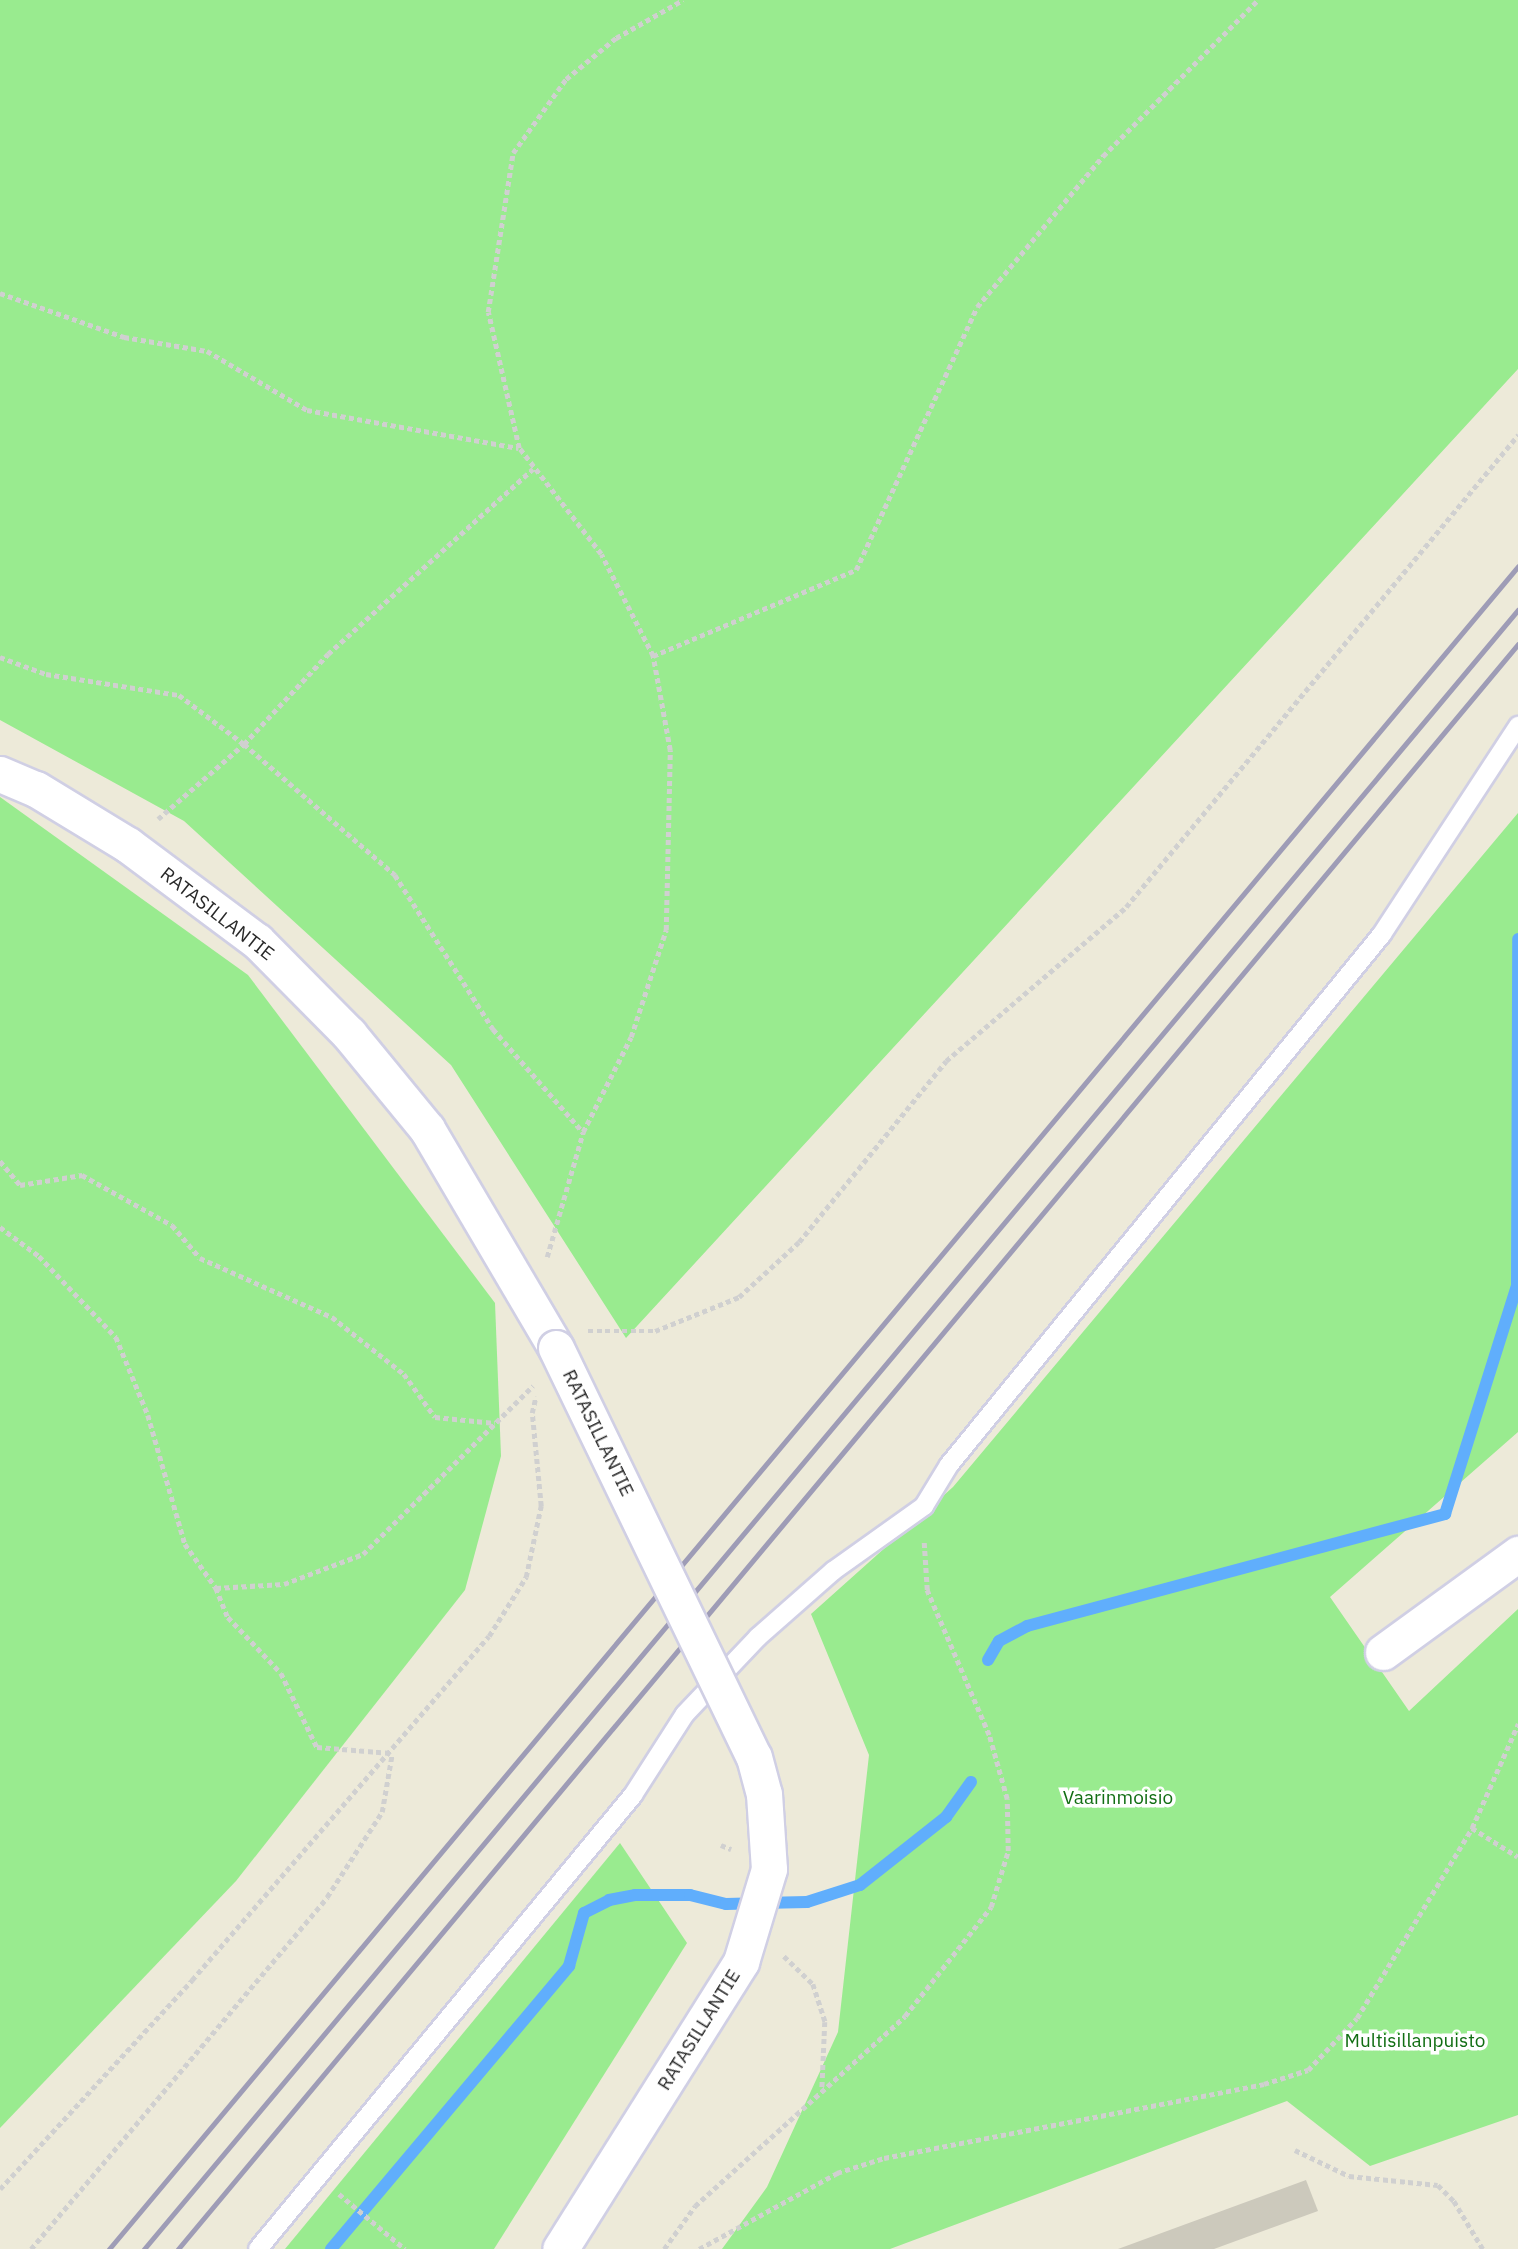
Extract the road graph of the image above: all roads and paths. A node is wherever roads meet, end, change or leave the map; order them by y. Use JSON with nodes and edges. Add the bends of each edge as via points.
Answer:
{"nodes":[{"id":1,"x":683,"y":0,"type":"edge"},
{"id":2,"x":1258,"y":0,"type":"edge"},
{"id":3,"x":0,"y":293,"type":"edge"},
{"id":4,"x":1518,"y":435,"type":"edge"},
{"id":5,"x":519,"y":448,"type":"junction"},
{"id":6,"x":533,"y":469,"type":"junction"},
{"id":7,"x":653,"y":656,"type":"junction"},
{"id":8,"x":0,"y":657,"type":"edge"},
{"id":9,"x":1518,"y":726,"type":"edge"},
{"id":10,"x":244,"y":744,"type":"junction"},
{"id":11,"x":0,"y":774,"type":"edge"},
{"id":12,"x":128,"y":845,"type":"junction"},
{"id":13,"x":583,"y":1132,"type":"junction"},
{"id":14,"x":0,"y":1161,"type":"edge"},
{"id":15,"x":0,"y":1227,"type":"edge"},
{"id":16,"x":531,"y":1304,"type":"junction"},
{"id":17,"x":549,"y":1363,"type":"junction"},
{"id":18,"x":496,"y":1423,"type":"junction"},
{"id":19,"x":924,"y":1506,"type":"junction"},
{"id":20,"x":1518,"y":1554,"type":"edge"},
{"id":21,"x":216,"y":1588,"type":"junction"},
{"id":22,"x":1383,"y":1651,"type":"dead end"},
{"id":23,"x":1518,"y":1724,"type":"edge"},
{"id":24,"x":392,"y":1753,"type":"junction"},
{"id":25,"x":1472,"y":1828,"type":"junction"},
{"id":26,"x":720,"y":1845,"type":"dead end"},
{"id":27,"x":744,"y":1854,"type":"dead end"},
{"id":28,"x":1518,"y":1857,"type":"edge"},
{"id":29,"x":777,"y":1946,"type":"dead end"},
{"id":30,"x":822,"y":2091,"type":"junction"},
{"id":31,"x":1295,"y":2150,"type":"dead end"},
{"id":32,"x":316,"y":2177,"type":"junction"},
{"id":33,"x":0,"y":2189,"type":"edge"},
{"id":34,"x":31,"y":2249,"type":"edge"},
{"id":35,"x":258,"y":2249,"type":"edge"},
{"id":36,"x":405,"y":2249,"type":"edge"},
{"id":37,"x":560,"y":2249,"type":"edge"},
{"id":38,"x":664,"y":2249,"type":"edge"},
{"id":39,"x":699,"y":2249,"type":"edge"},
{"id":40,"x":1483,"y":2249,"type":"edge"}],
"edges":[{"from":1,"to":5,"type":"path","via":[[616,38],[566,79],[513,153],[488,312]]},
{"from":2,"to":7,"type":"path","via":[[1103,156],[977,307],[856,570]]},
{"from":3,"to":5,"type":"path","via":[[124,337],[207,351],[307,410]]},
{"from":4,"to":17,"type":"path","via":[[1126,907],[946,1061],[799,1242],[739,1297],[655,1331],[586,1331]]},
{"from":5,"to":6,"type":"path"},
{"from":6,"to":7,"type":"path","via":[[601,554]]},
{"from":6,"to":10,"type":"path","via":[[328,654]]},
{"from":7,"to":13,"type":"path","via":[[670,750],[667,930],[631,1037]]},
{"from":8,"to":10,"type":"path","via":[[46,674],[179,695]]},
{"from":9,"to":19,"type":"lane","via":[[1382,934],[949,1465]]},
{"from":10,"to":12,"type":"path"},
{"from":10,"to":13,"type":"path","via":[[395,875],[493,1029]]},
{"from":11,"to":12,"type":"street","name":"RATASILLANTIE","via":[[36,789]]},
{"from":12,"to":16,"type":"street","name":"RATASILLANTIE","via":[[257,941],[349,1034],[427,1129]]},
{"from":13,"to":16,"type":"path","via":[[569,1195]]},
{"from":14,"to":18,"type":"path","via":[[20,1185],[82,1175],[172,1225],[200,1258],[332,1317],[404,1374],[435,1417]]},
{"from":15,"to":21,"type":"path","via":[[39,1256],[116,1336],[148,1415],[185,1544]]},
{"from":16,"to":17,"type":"street","name":"RATASILLANTIE"},
{"from":17,"to":18,"type":"path"},
{"from":17,"to":24,"type":"path","via":[[532,1413],[541,1506],[526,1577],[489,1636]]},
{"from":17,"to":37,"type":"street","name":"RATASILLANTIE","bridge":true,"via":[[754,1757],[764,1794],[769,1869],[741,1962]]},
{"from":18,"to":21,"type":"path","via":[[363,1554],[284,1584]]},
{"from":19,"to":30,"type":"path","via":[[927,1590],[989,1735],[1007,1799],[1008,1851],[991,1907],[905,2016]]},
{"from":19,"to":32,"type":"lane","via":[[823,1579],[758,1637],[685,1714],[633,1795]]},
{"from":20,"to":22,"type":"street"},
{"from":21,"to":24,"type":"path","via":[[228,1617],[281,1673],[317,1747]]},
{"from":23,"to":25,"type":"path"},
{"from":24,"to":33,"type":"path"},
{"from":24,"to":34,"type":"path","via":[[382,1811],[327,1897]]},
{"from":25,"to":28,"type":"path"},
{"from":25,"to":39,"type":"path","via":[[1357,2018],[1308,2070],[1264,2084],[884,2158],[838,2173]]},
{"from":26,"to":27,"type":"path"},
{"from":29,"to":30,"type":"path","via":[[813,1984],[825,2022]]},
{"from":30,"to":38,"type":"path","via":[[695,2206]]},
{"from":31,"to":40,"type":"path","via":[[1349,2176],[1438,2185]]},
{"from":32,"to":35,"type":"lane"},
{"from":32,"to":36,"type":"path"}]}
